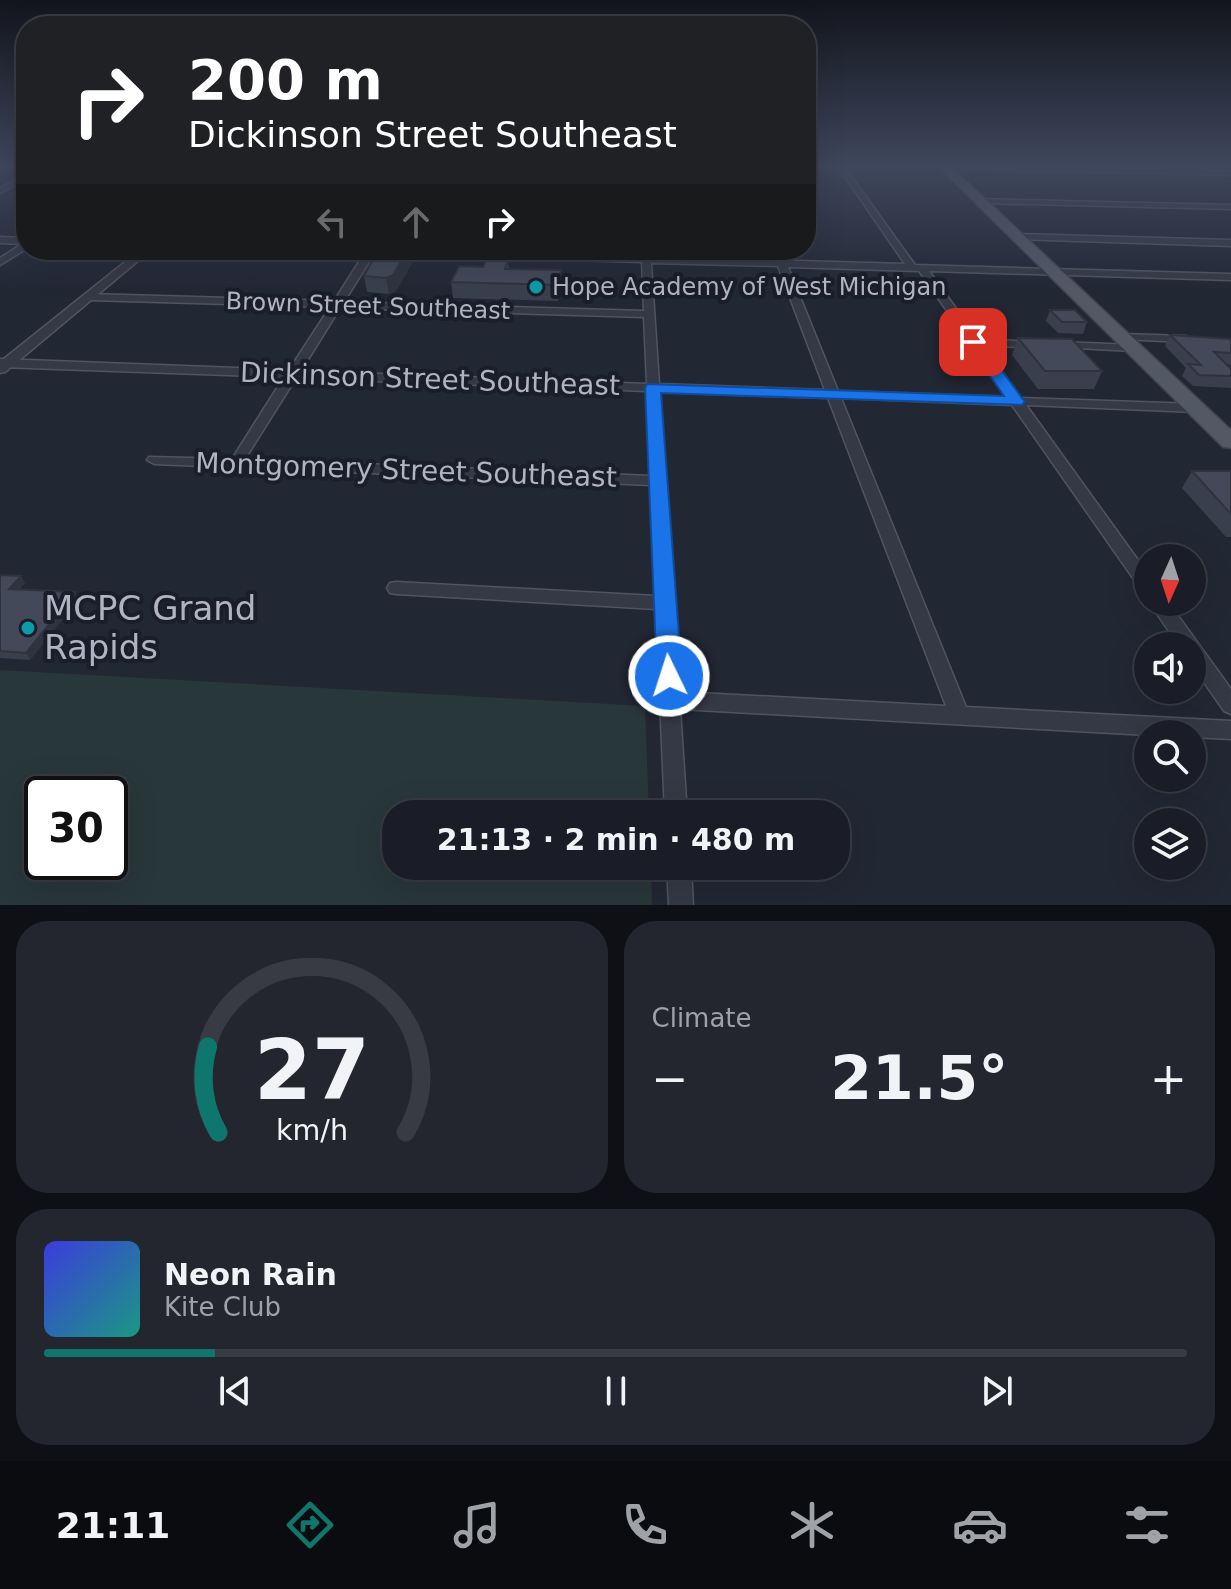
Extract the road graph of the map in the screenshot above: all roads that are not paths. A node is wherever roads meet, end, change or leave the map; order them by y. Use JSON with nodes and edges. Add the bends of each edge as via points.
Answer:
{"nodes":[{"id":1,"x":872,"y":207,"type":"edge"},
{"id":2,"x":987,"y":207,"type":"edge"},
{"id":3,"x":1018,"y":237,"type":"junction"},
{"id":4,"x":1231,"y":243,"type":"edge"},
{"id":5,"x":134,"y":260,"type":"edge"},
{"id":6,"x":365,"y":260,"type":"edge"},
{"id":7,"x":646,"y":260,"type":"edge"},
{"id":8,"x":720,"y":260,"type":"edge"},
{"id":9,"x":778,"y":260,"type":"edge"},
{"id":10,"x":780,"y":264,"type":"junction"},
{"id":11,"x":917,"y":268,"type":"junction"},
{"id":12,"x":1054,"y":272,"type":"junction"},
{"id":13,"x":1231,"y":277,"type":"edge"},
{"id":14,"x":89,"y":297,"type":"junction"},
{"id":15,"x":337,"y":305,"type":"junction"},
{"id":16,"x":648,"y":314,"type":"junction"},
{"id":17,"x":1200,"y":339,"type":"edge"},
{"id":18,"x":973,"y":342,"type":"junction"},
{"id":19,"x":1128,"y":343,"type":"junction"},
{"id":20,"x":2,"y":365,"type":"edge"},
{"id":21,"x":292,"y":373,"type":"junction"},
{"id":22,"x":653,"y":388,"type":"junction"},
{"id":23,"x":833,"y":395,"type":"junction"},
{"id":24,"x":1017,"y":401,"type":"junction"},
{"id":25,"x":1196,"y":408,"type":"junction"},
{"id":26,"x":1222,"y":426,"type":"edge"},
{"id":27,"x":1231,"y":442,"type":"edge"},
{"id":28,"x":154,"y":460,"type":"dead end"},
{"id":29,"x":236,"y":463,"type":"junction"},
{"id":30,"x":657,"y":481,"type":"junction"},
{"id":31,"x":1134,"y":567,"type":"edge"},
{"id":32,"x":396,"y":588,"type":"dead end"},
{"id":33,"x":664,"y":603,"type":"junction"},
{"id":34,"x":1206,"y":669,"type":"edge"},
{"id":35,"x":671,"y":700,"type":"junction"},
{"id":36,"x":1231,"y":705,"type":"edge"},
{"id":37,"x":960,"y":716,"type":"junction"},
{"id":38,"x":1231,"y":730,"type":"edge"},
{"id":39,"x":675,"y":800,"type":"edge"},
{"id":40,"x":680,"y":880,"type":"edge"},
{"id":41,"x":681,"y":905,"type":"edge"}],
"edges":[{"from":1,"to":11,"type":"street"},
{"from":2,"to":3,"type":"main road"},
{"from":3,"to":4,"type":"street"},
{"from":3,"to":12,"type":"main road"},
{"from":5,"to":14,"type":"street"},
{"from":6,"to":15,"type":"street"},
{"from":7,"to":16,"type":"street"},
{"from":8,"to":10,"type":"street"},
{"from":9,"to":10,"type":"street"},
{"from":10,"to":11,"type":"street"},
{"from":10,"to":23,"type":"street"},
{"from":11,"to":12,"type":"street"},
{"from":11,"to":18,"type":"street"},
{"from":12,"to":13,"type":"street"},
{"from":12,"to":19,"type":"main road"},
{"from":14,"to":15,"type":"street","name":"Brown Street Southeast"},
{"from":14,"to":20,"type":"street"},
{"from":15,"to":16,"type":"street","name":"Brown Street Southeast"},
{"from":15,"to":21,"type":"street"},
{"from":16,"to":22,"type":"street"},
{"from":17,"to":19,"type":"street"},
{"from":18,"to":19,"type":"street"},
{"from":18,"to":24,"type":"street"},
{"from":19,"to":25,"type":"main road"},
{"from":20,"to":21,"type":"street","name":"Dickinson Street Southeast"},
{"from":21,"to":22,"type":"street","name":"Dickinson Street Southeast"},
{"from":21,"to":29,"type":"street"},
{"from":22,"to":23,"type":"street","name":"Dickinson Street Southeast"},
{"from":22,"to":30,"type":"street"},
{"from":23,"to":24,"type":"street","name":"Dickinson Street Southeast"},
{"from":23,"to":37,"type":"street"},
{"from":24,"to":25,"type":"street","name":"Dickinson Street Southeast"},
{"from":24,"to":31,"type":"street"},
{"from":25,"to":26,"type":"main road"},
{"from":26,"to":27,"type":"main road"},
{"from":28,"to":29,"type":"street","name":"Montgomery Street Southeast"},
{"from":29,"to":30,"type":"street","name":"Montgomery Street Southeast"},
{"from":30,"to":33,"type":"street"},
{"from":32,"to":33,"type":"street"},
{"from":33,"to":35,"type":"street"},
{"from":34,"to":36,"type":"street"},
{"from":35,"to":37,"type":"street"},
{"from":35,"to":39,"type":"street"},
{"from":37,"to":38,"type":"street"},
{"from":40,"to":41,"type":"street"}]}
